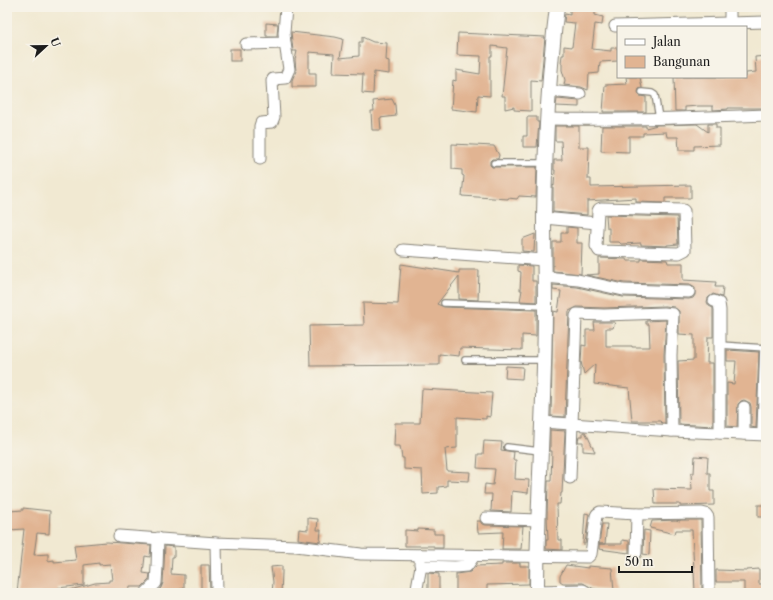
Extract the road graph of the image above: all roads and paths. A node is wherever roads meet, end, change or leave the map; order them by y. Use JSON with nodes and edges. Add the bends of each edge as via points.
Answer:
{"nodes":[{"id":1,"x":286,"y":7,"type":"edge"},
{"id":2,"x":557,"y":7,"type":"edge"},
{"id":3,"x":730,"y":7,"type":"edge"},
{"id":4,"x":766,"y":22,"type":"edge"},
{"id":5,"x":730,"y":23,"type":"junction"},
{"id":6,"x":615,"y":26,"type":"dead end"},
{"id":7,"x":285,"y":43,"type":"junction"},
{"id":8,"x":246,"y":44,"type":"dead end"},
{"id":9,"x":548,"y":90,"type":"junction"},
{"id":10,"x":642,"y":92,"type":"dead end"},
{"id":11,"x":580,"y":94,"type":"dead end"},
{"id":12,"x":766,"y":115,"type":"edge"},
{"id":13,"x":659,"y":118,"type":"junction"},
{"id":14,"x":548,"y":119,"type":"junction"},
{"id":15,"x":260,"y":159,"type":"dead end"},
{"id":16,"x":494,"y":163,"type":"dead end"},
{"id":17,"x":546,"y":163,"type":"junction"},
{"id":18,"x":544,"y":218,"type":"junction"},
{"id":19,"x":592,"y":223,"type":"junction"},
{"id":20,"x":403,"y":250,"type":"dead end"},
{"id":21,"x":544,"y":260,"type":"junction"},
{"id":22,"x":545,"y":277,"type":"junction"},
{"id":23,"x":689,"y":292,"type":"dead end"},
{"id":24,"x":714,"y":302,"type":"dead end"},
{"id":25,"x":444,"y":303,"type":"dead end"},
{"id":26,"x":545,"y":306,"type":"junction"},
{"id":27,"x":720,"y":345,"type":"junction"},
{"id":28,"x":765,"y":348,"type":"edge"},
{"id":29,"x":465,"y":360,"type":"dead end"},
{"id":30,"x":544,"y":360,"type":"junction"},
{"id":31,"x":744,"y":408,"type":"dead end"},
{"id":32,"x":542,"y":422,"type":"junction"},
{"id":33,"x":570,"y":424,"type":"junction"},
{"id":34,"x":672,"y":431,"type":"junction"},
{"id":35,"x":720,"y":433,"type":"junction"},
{"id":36,"x":744,"y":434,"type":"junction"},
{"id":37,"x":763,"y":435,"type":"edge"},
{"id":38,"x":507,"y":447,"type":"dead end"},
{"id":39,"x":540,"y":451,"type":"junction"},
{"id":40,"x":570,"y":478,"type":"dead end"},
{"id":41,"x":637,"y":514,"type":"junction"},
{"id":42,"x":486,"y":518,"type":"dead end"},
{"id":43,"x":538,"y":520,"type":"junction"},
{"id":44,"x":119,"y":536,"type":"dead end"},
{"id":45,"x":158,"y":538,"type":"junction"},
{"id":46,"x":216,"y":543,"type":"junction"},
{"id":47,"x":636,"y":553,"type":"dead end"},
{"id":48,"x":538,"y":555,"type":"junction"},
{"id":49,"x":420,"y":561,"type":"junction"},
{"id":50,"x":537,"y":592,"type":"edge"},
{"id":51,"x":146,"y":593,"type":"edge"},
{"id":52,"x":217,"y":593,"type":"edge"},
{"id":53,"x":416,"y":593,"type":"edge"},
{"id":54,"x":588,"y":593,"type":"edge"},
{"id":55,"x":709,"y":593,"type":"edge"}],
"edges":[{"from":1,"to":7,"type":"street"},
{"from":2,"to":9,"type":"street"},
{"from":3,"to":5,"type":"street"},
{"from":4,"to":5,"type":"street"},
{"from":5,"to":6,"type":"street"},
{"from":7,"to":8,"type":"street"},
{"from":7,"to":15,"type":"street","via":[[289,69],[285,78],[272,79],[274,117],[272,122],[261,123]]},
{"from":9,"to":11,"type":"street"},
{"from":9,"to":14,"type":"street"},
{"from":10,"to":13,"type":"lane","via":[[655,95]]},
{"from":12,"to":13,"type":"street"},
{"from":13,"to":14,"type":"street"},
{"from":14,"to":17,"type":"street"},
{"from":16,"to":17,"type":"lane"},
{"from":17,"to":18,"type":"street"},
{"from":18,"to":19,"type":"street"},
{"from":18,"to":21,"type":"street"},
{"from":19,"to":19,"type":"street","via":[[599,251],[679,253],[685,250],[683,210],[601,208]]},
{"from":20,"to":21,"type":"street"},
{"from":21,"to":22,"type":"street"},
{"from":22,"to":23,"type":"street","via":[[578,280],[623,290]]},
{"from":22,"to":26,"type":"street"},
{"from":24,"to":27,"type":"street","via":[[719,303],[720,310]]},
{"from":25,"to":26,"type":"lane"},
{"from":26,"to":30,"type":"street"},
{"from":27,"to":28,"type":"lane"},
{"from":27,"to":35,"type":"street"},
{"from":28,"to":37,"type":"lane"},
{"from":29,"to":30,"type":"lane"},
{"from":30,"to":32,"type":"street"},
{"from":31,"to":36,"type":"street"},
{"from":32,"to":33,"type":"street"},
{"from":32,"to":39,"type":"street"},
{"from":33,"to":34,"type":"street"},
{"from":33,"to":34,"type":"street","via":[[576,315],[671,313]]},
{"from":33,"to":40,"type":"street"},
{"from":34,"to":35,"type":"street"},
{"from":35,"to":36,"type":"street"},
{"from":36,"to":37,"type":"street"},
{"from":38,"to":39,"type":"lane"},
{"from":39,"to":43,"type":"street"},
{"from":41,"to":47,"type":"street"},
{"from":41,"to":48,"type":"street","via":[[597,514],[590,556]]},
{"from":41,"to":55,"type":"street","via":[[706,514]]},
{"from":42,"to":43,"type":"street"},
{"from":43,"to":48,"type":"street"},
{"from":44,"to":45,"type":"street"},
{"from":45,"to":46,"type":"street"},
{"from":45,"to":51,"type":"street","via":[[156,583]]},
{"from":46,"to":49,"type":"street","via":[[296,546]]},
{"from":46,"to":52,"type":"street"},
{"from":48,"to":49,"type":"street"},
{"from":48,"to":50,"type":"street"},
{"from":49,"to":53,"type":"street"},
{"from":50,"to":54,"type":"street","via":[[583,590]]}]}
